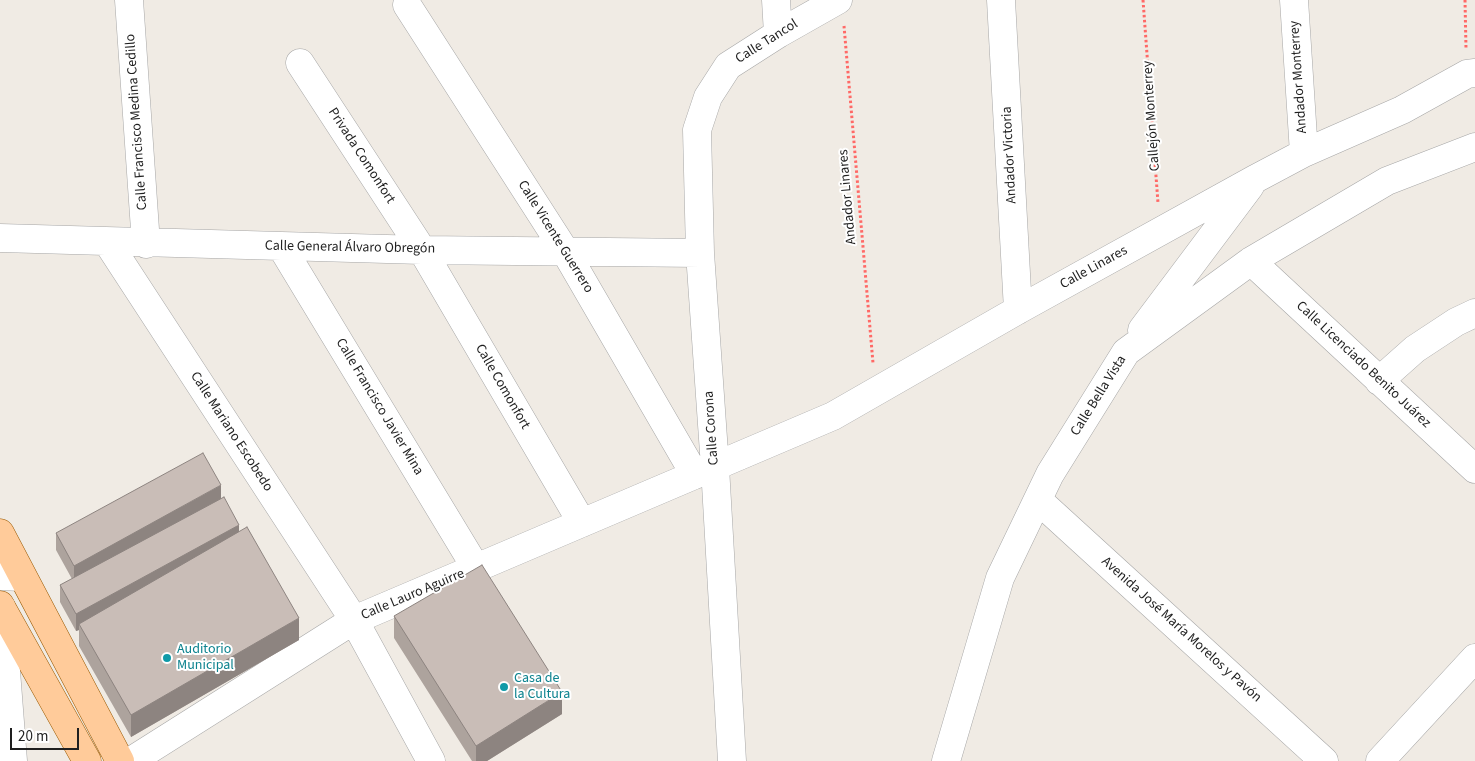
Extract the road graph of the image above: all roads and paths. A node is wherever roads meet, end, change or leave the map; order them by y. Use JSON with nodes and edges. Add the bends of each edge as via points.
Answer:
{"nodes":[{"id":1,"x":129,"y":0,"type":"edge"},
{"id":2,"x":776,"y":0,"type":"edge"},
{"id":3,"x":1001,"y":0,"type":"edge"},
{"id":4,"x":1143,"y":0,"type":"edge"},
{"id":5,"x":1294,"y":0,"type":"edge"},
{"id":6,"x":1465,"y":0,"type":"edge"},
{"id":7,"x":407,"y":5,"type":"dead end"},
{"id":8,"x":841,"y":10,"type":"edge"},
{"id":9,"x":778,"y":34,"type":"junction"},
{"id":10,"x":300,"y":63,"type":"dead end"},
{"id":11,"x":1471,"y":74,"type":"edge"},
{"id":12,"x":708,"y":97,"type":"joint"},
{"id":13,"x":1475,"y":147,"type":"edge"},
{"id":14,"x":1304,"y":153,"type":"junction"},
{"id":15,"x":1255,"y":179,"type":"junction"},
{"id":16,"x":1160,"y":231,"type":"junction"},
{"id":17,"x":0,"y":238,"type":"edge"},
{"id":18,"x":108,"y":243,"type":"junction"},
{"id":19,"x":146,"y":244,"type":"junction"},
{"id":20,"x":281,"y":246,"type":"junction"},
{"id":21,"x":422,"y":250,"type":"junction"},
{"id":22,"x":565,"y":251,"type":"junction"},
{"id":23,"x":700,"y":253,"type":"junction"},
{"id":24,"x":1251,"y":261,"type":"junction"},
{"id":25,"x":1018,"y":310,"type":"junction"},
{"id":26,"x":1475,"y":313,"type":"edge"},
{"id":27,"x":1126,"y":352,"type":"junction"},
{"id":28,"x":1380,"y":381,"type":"junction"},
{"id":29,"x":876,"y":391,"type":"junction"},
{"id":30,"x":1475,"y":469,"type":"edge"},
{"id":31,"x":705,"y":471,"type":"junction"},
{"id":32,"x":1038,"y":500,"type":"junction"},
{"id":33,"x":582,"y":523,"type":"junction"},
{"id":34,"x":0,"y":533,"type":"edge"},
{"id":35,"x":476,"y":568,"type":"junction"},
{"id":36,"x":11,"y":577,"type":"edge"},
{"id":37,"x":1,"y":606,"type":"edge"},
{"id":38,"x":354,"y":620,"type":"junction"},
{"id":39,"x":1475,"y":658,"type":"edge"},
{"id":40,"x":13,"y":761,"type":"edge"},
{"id":41,"x":87,"y":761,"type":"edge"},
{"id":42,"x":120,"y":761,"type":"edge"},
{"id":43,"x":131,"y":761,"type":"edge"},
{"id":44,"x":431,"y":761,"type":"edge"},
{"id":45,"x":732,"y":761,"type":"edge"},
{"id":46,"x":946,"y":761,"type":"edge"},
{"id":47,"x":1324,"y":761,"type":"edge"},
{"id":48,"x":1380,"y":761,"type":"edge"}],
"edges":[{"from":1,"to":19,"type":"street","name":"Calle Francisco Medina Cedillo"},
{"from":2,"to":9,"type":"street"},
{"from":3,"to":25,"type":"street","name":"Andador Victoria"},
{"from":4,"to":16,"type":"path","name":"Callejón Monterrey"},
{"from":5,"to":14,"type":"street","name":"Andador Monterrey"},
{"from":6,"to":11,"type":"path"},
{"from":7,"to":22,"type":"street","name":"Calle Vicente Guerrero"},
{"from":8,"to":9,"type":"street","name":"Calle Tancol"},
{"from":8,"to":29,"type":"path","name":"Andador Linares"},
{"from":9,"to":12,"type":"street","name":"Calle Tancol","via":[[728,66]]},
{"from":10,"to":21,"type":"street","name":"Privada Comonfort"},
{"from":11,"to":14,"type":"street","name":"Calle Linares","via":[[1402,110]]},
{"from":12,"to":23,"type":"street","name":"Calle Corona","via":[[697,130]]},
{"from":13,"to":24,"type":"street","name":"Calle Bella Vista","via":[[1387,181]]},
{"from":14,"to":15,"type":"street","name":"Calle Linares"},
{"from":15,"to":16,"type":"street","name":"Calle Linares"},
{"from":15,"to":27,"type":"street"},
{"from":16,"to":25,"type":"street","name":"Calle Linares"},
{"from":17,"to":18,"type":"street","name":"Calle General Álvaro Obregón"},
{"from":18,"to":19,"type":"street","name":"Calle General Álvaro Obregón"},
{"from":18,"to":38,"type":"street","name":"Calle Mariano Escobedo"},
{"from":19,"to":20,"type":"street","name":"Calle General Álvaro Obregón"},
{"from":20,"to":21,"type":"street","name":"Calle General Álvaro Obregón"},
{"from":20,"to":35,"type":"street","name":"Calle Francisco Javier Mina"},
{"from":21,"to":22,"type":"street","name":"Calle General Álvaro Obregón"},
{"from":21,"to":33,"type":"street","name":"Calle Comonfort"},
{"from":22,"to":23,"type":"street","name":"Calle General Álvaro Obregón"},
{"from":22,"to":31,"type":"street","name":"Calle Vicente Guerrero"},
{"from":23,"to":31,"type":"street","name":"Calle Corona"},
{"from":24,"to":27,"type":"street","name":"Calle Bella Vista"},
{"from":24,"to":28,"type":"street","name":"Calle Licenciado Benito Juárez"},
{"from":25,"to":29,"type":"street","name":"Calle Linares"},
{"from":26,"to":28,"type":"street","via":[[1415,348]]},
{"from":27,"to":32,"type":"street","name":"Calle Bella Vista","via":[[1050,474]]},
{"from":28,"to":30,"type":"street","name":"Calle Licenciado Benito Juárez"},
{"from":29,"to":31,"type":"street","name":"Calle Linares","via":[[833,416]]},
{"from":31,"to":33,"type":"street","name":"Calle Lauro Aguirre"},
{"from":31,"to":45,"type":"street","name":"Calle Corona"},
{"from":32,"to":46,"type":"street","name":"Calle Bella Vista","via":[[1000,578]]},
{"from":32,"to":47,"type":"street","name":"Avenida José María Morelos y Pavón"},
{"from":33,"to":35,"type":"street","name":"Calle Lauro Aguirre"},
{"from":34,"to":36,"type":"main road"},
{"from":35,"to":38,"type":"street","name":"Calle Lauro Aguirre"},
{"from":36,"to":42,"type":"main road"},
{"from":37,"to":40,"type":"street"},
{"from":37,"to":41,"type":"main road"},
{"from":38,"to":43,"type":"street","name":"Calle Lauro Aguirre"},
{"from":38,"to":44,"type":"street","name":"Calle Mariano Escobedo"},
{"from":39,"to":48,"type":"street"}]}
